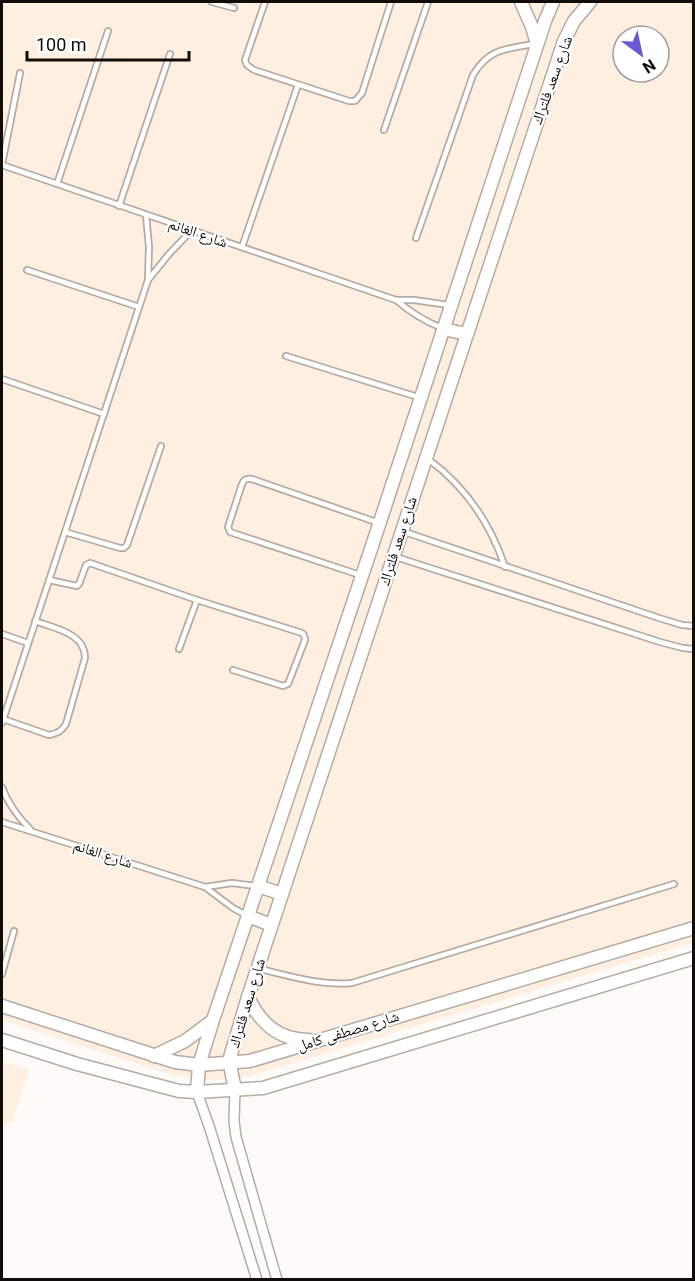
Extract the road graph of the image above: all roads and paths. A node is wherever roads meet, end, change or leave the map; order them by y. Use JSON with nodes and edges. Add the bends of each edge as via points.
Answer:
{"nodes":[{"id":1,"x":212,"y":2,"type":"edge"},
{"id":2,"x":265,"y":2,"type":"edge"},
{"id":3,"x":391,"y":2,"type":"edge"},
{"id":4,"x":428,"y":2,"type":"edge"},
{"id":5,"x":521,"y":2,"type":"edge"},
{"id":6,"x":553,"y":2,"type":"edge"},
{"id":7,"x":585,"y":2,"type":"edge"},
{"id":8,"x":234,"y":8,"type":"dead end"},
{"id":9,"x":108,"y":30,"type":"dead end"},
{"id":10,"x":537,"y":44,"type":"junction"},
{"id":11,"x":170,"y":54,"type":"dead end"},
{"id":12,"x":20,"y":73,"type":"dead end"},
{"id":13,"x":298,"y":85,"type":"junction"},
{"id":14,"x":384,"y":130,"type":"dead end"},
{"id":15,"x":2,"y":164,"type":"edge"},
{"id":16,"x":57,"y":184,"type":"junction"},
{"id":17,"x":119,"y":206,"type":"junction"},
{"id":18,"x":146,"y":215,"type":"junction"},
{"id":19,"x":192,"y":231,"type":"junction"},
{"id":20,"x":416,"y":238,"type":"dead end"},
{"id":21,"x":242,"y":247,"type":"junction"},
{"id":22,"x":27,"y":270,"type":"dead end"},
{"id":23,"x":148,"y":280,"type":"junction"},
{"id":24,"x":396,"y":300,"type":"junction"},
{"id":25,"x":452,"y":305,"type":"junction"},
{"id":26,"x":139,"y":307,"type":"junction"},
{"id":27,"x":474,"y":312,"type":"junction"},
{"id":28,"x":444,"y":328,"type":"junction"},
{"id":29,"x":467,"y":334,"type":"junction"},
{"id":30,"x":286,"y":356,"type":"dead end"},
{"id":31,"x":2,"y":379,"type":"edge"},
{"id":32,"x":421,"y":398,"type":"junction"},
{"id":33,"x":104,"y":414,"type":"junction"},
{"id":34,"x":161,"y":446,"type":"dead end"},
{"id":35,"x":426,"y":457,"type":"junction"},
{"id":36,"x":380,"y":523,"type":"junction"},
{"id":37,"x":401,"y":531,"type":"junction"},
{"id":38,"x":65,"y":532,"type":"junction"},
{"id":39,"x":371,"y":549,"type":"junction"},
{"id":40,"x":393,"y":556,"type":"junction"},
{"id":41,"x":504,"y":567,"type":"junction"},
{"id":42,"x":363,"y":575,"type":"junction"},
{"id":43,"x":49,"y":580,"type":"junction"},
{"id":44,"x":197,"y":600,"type":"junction"},
{"id":45,"x":35,"y":621,"type":"junction"},
{"id":46,"x":693,"y":626,"type":"edge"},
{"id":47,"x":2,"y":634,"type":"edge"},
{"id":48,"x":28,"y":643,"type":"junction"},
{"id":49,"x":179,"y":649,"type":"dead end"},
{"id":50,"x":693,"y":649,"type":"edge"},
{"id":51,"x":233,"y":670,"type":"dead end"},
{"id":52,"x":2,"y":721,"type":"edge"},
{"id":53,"x":2,"y":787,"type":"edge"},
{"id":54,"x":2,"y":822,"type":"edge"},
{"id":55,"x":32,"y":831,"type":"junction"},
{"id":56,"x":674,"y":884,"type":"dead end"},
{"id":57,"x":258,"y":886,"type":"junction"},
{"id":58,"x":205,"y":887,"type":"junction"},
{"id":59,"x":282,"y":894,"type":"junction"},
{"id":60,"x":248,"y":916,"type":"junction"},
{"id":61,"x":271,"y":925,"type":"junction"},
{"id":62,"x":693,"y":928,"type":"edge"},
{"id":63,"x":14,"y":931,"type":"dead end"},
{"id":64,"x":693,"y":958,"type":"edge"},
{"id":65,"x":257,"y":969,"type":"junction"},
{"id":66,"x":2,"y":974,"type":"edge"},
{"id":67,"x":248,"y":997,"type":"junction"},
{"id":68,"x":2,"y":1006,"type":"edge"},
{"id":69,"x":213,"y":1020,"type":"junction"},
{"id":70,"x":2,"y":1040,"type":"edge"},
{"id":71,"x":316,"y":1040,"type":"junction"},
{"id":72,"x":154,"y":1056,"type":"junction"},
{"id":73,"x":229,"y":1062,"type":"junction"},
{"id":74,"x":199,"y":1065,"type":"junction"},
{"id":75,"x":235,"y":1089,"type":"junction"},
{"id":76,"x":197,"y":1092,"type":"junction"},
{"id":77,"x":246,"y":1176,"type":"junction"},
{"id":78,"x":226,"y":1181,"type":"junction"},
{"id":79,"x":257,"y":1280,"type":"edge"},
{"id":80,"x":277,"y":1280,"type":"edge"}],
"edges":[{"from":1,"to":8,"type":"lane"},
{"from":2,"to":13,"type":"lane","via":[[245,60],[254,70]]},
{"from":3,"to":13,"type":"lane","via":[[362,93],[355,101]]},
{"from":4,"to":14,"type":"lane"},
{"from":5,"to":10,"type":"street"},
{"from":6,"to":10,"type":"street","name":"شارع سعد فلتراك"},
{"from":7,"to":27,"type":"street","name":"شارع سعد فلتراك","via":[[564,41]]},
{"from":9,"to":16,"type":"lane"},
{"from":10,"to":20,"type":"lane","via":[[502,50],[480,63]]},
{"from":10,"to":25,"type":"street","name":"شارع سعد فلتراك"},
{"from":11,"to":17,"type":"lane"},
{"from":12,"to":15,"type":"lane"},
{"from":13,"to":21,"type":"lane"},
{"from":15,"to":16,"type":"lane","name":"شارع الغانم"},
{"from":16,"to":17,"type":"lane","name":"شارع الغانم"},
{"from":17,"to":18,"type":"lane","name":"شارع الغانم"},
{"from":18,"to":19,"type":"lane","name":"شارع الغانم"},
{"from":18,"to":23,"type":"lane"},
{"from":19,"to":21,"type":"lane","name":"شارع الغانم"},
{"from":19,"to":23,"type":"lane"},
{"from":21,"to":24,"type":"lane","name":"شارع الغانم"},
{"from":22,"to":26,"type":"lane"},
{"from":23,"to":26,"type":"lane"},
{"from":24,"to":25,"type":"lane","name":"شارع الغانم"},
{"from":24,"to":28,"type":"lane","name":"شارع الغانم"},
{"from":25,"to":27,"type":"street"},
{"from":25,"to":28,"type":"street","name":"شارع سعد فلتراك"},
{"from":26,"to":33,"type":"lane"},
{"from":27,"to":29,"type":"street","name":"شارع سعد فلتراك"},
{"from":28,"to":29,"type":"street"},
{"from":28,"to":32,"type":"street","name":"شارع سعد فلتراك"},
{"from":29,"to":35,"type":"street","name":"شارع سعد فلتراك"},
{"from":30,"to":32,"type":"lane"},
{"from":31,"to":33,"type":"lane"},
{"from":32,"to":36,"type":"street","name":"شارع سعد فلتراك"},
{"from":33,"to":38,"type":"lane"},
{"from":34,"to":38,"type":"lane","via":[[124,548]]},
{"from":35,"to":37,"type":"street","name":"شارع سعد فلتراك"},
{"from":35,"to":41,"type":"lane","via":[[475,505],[492,534]]},
{"from":36,"to":37,"type":"street"},
{"from":36,"to":39,"type":"street","name":"شارع سعد فلتراك"},
{"from":36,"to":42,"type":"lane","via":[[252,479],[242,484],[228,527],[230,532]]},
{"from":37,"to":40,"type":"street","name":"شارع سعد فلتراك"},
{"from":37,"to":41,"type":"lane"},
{"from":38,"to":43,"type":"lane"},
{"from":39,"to":40,"type":"street"},
{"from":39,"to":42,"type":"street","name":"شارع سعد فلتراك"},
{"from":40,"to":50,"type":"lane","via":[[660,642]]},
{"from":40,"to":59,"type":"street","name":"شارع سعد فلتراك"},
{"from":41,"to":46,"type":"lane"},
{"from":42,"to":57,"type":"street","name":"شارع سعد فلتراك"},
{"from":43,"to":44,"type":"lane","via":[[77,586],[90,563]]},
{"from":43,"to":45,"type":"lane"},
{"from":44,"to":49,"type":"lane"},
{"from":44,"to":51,"type":"lane","via":[[304,635],[288,684],[283,686]]},
{"from":45,"to":48,"type":"lane"},
{"from":45,"to":52,"type":"lane","via":[[77,638],[83,647],[85,658],[66,724],[49,735]]},
{"from":47,"to":48,"type":"lane"},
{"from":48,"to":52,"type":"lane"},
{"from":53,"to":55,"type":"lane"},
{"from":54,"to":55,"type":"lane","name":"شارع الغانم"},
{"from":55,"to":58,"type":"lane","name":"شارع الغانم"},
{"from":56,"to":65,"type":"lane","via":[[352,983],[336,985]]},
{"from":57,"to":58,"type":"lane","name":"شارع الغانم","via":[[232,883]]},
{"from":57,"to":59,"type":"street"},
{"from":57,"to":60,"type":"street","name":"شارع سعد فلتراك"},
{"from":58,"to":60,"type":"lane","name":"شارع الغانم"},
{"from":59,"to":61,"type":"street","name":"شارع سعد فلتراك"},
{"from":60,"to":61,"type":"street"},
{"from":60,"to":69,"type":"street","name":"شارع سعد فلتراك"},
{"from":61,"to":65,"type":"street","name":"شارع سعد فلتراك"},
{"from":62,"to":71,"type":"street","name":"شارع مصطفى كامل"},
{"from":63,"to":66,"type":"lane"},
{"from":64,"to":75,"type":"street","name":"شارع مصطفى كامل","via":[[263,1088]]},
{"from":65,"to":67,"type":"street","name":"شارع سعد فلتراك"},
{"from":67,"to":71,"type":"street","via":[[258,1016],[274,1031],[287,1037]]},
{"from":67,"to":73,"type":"street","name":"شارع سعد فلتراك"},
{"from":68,"to":72,"type":"street","name":"شارع مصطفى كامل"},
{"from":69,"to":72,"type":"street","via":[[185,1041]]},
{"from":69,"to":74,"type":"street","name":"شارع سعد فلتراك"},
{"from":70,"to":76,"type":"street","name":"شارع مصطفى كامل","via":[[114,1074]]},
{"from":71,"to":73,"type":"street","name":"شارع مصطفى كامل","via":[[250,1061]]},
{"from":72,"to":74,"type":"street","name":"شارع مصطفى كامل"},
{"from":73,"to":74,"type":"street","name":"شارع مصطفى كامل"},
{"from":73,"to":75,"type":"street","name":"شارع سعد فلتراك"},
{"from":74,"to":76,"type":"street","name":"شارع سعد فلتراك"},
{"from":75,"to":76,"type":"street","name":"شارع مصطفى كامل"},
{"from":75,"to":77,"type":"street","via":[[236,1137]]},
{"from":76,"to":78,"type":"street"},
{"from":77,"to":78,"type":"street"},
{"from":77,"to":80,"type":"street"},
{"from":78,"to":79,"type":"street"}]}
